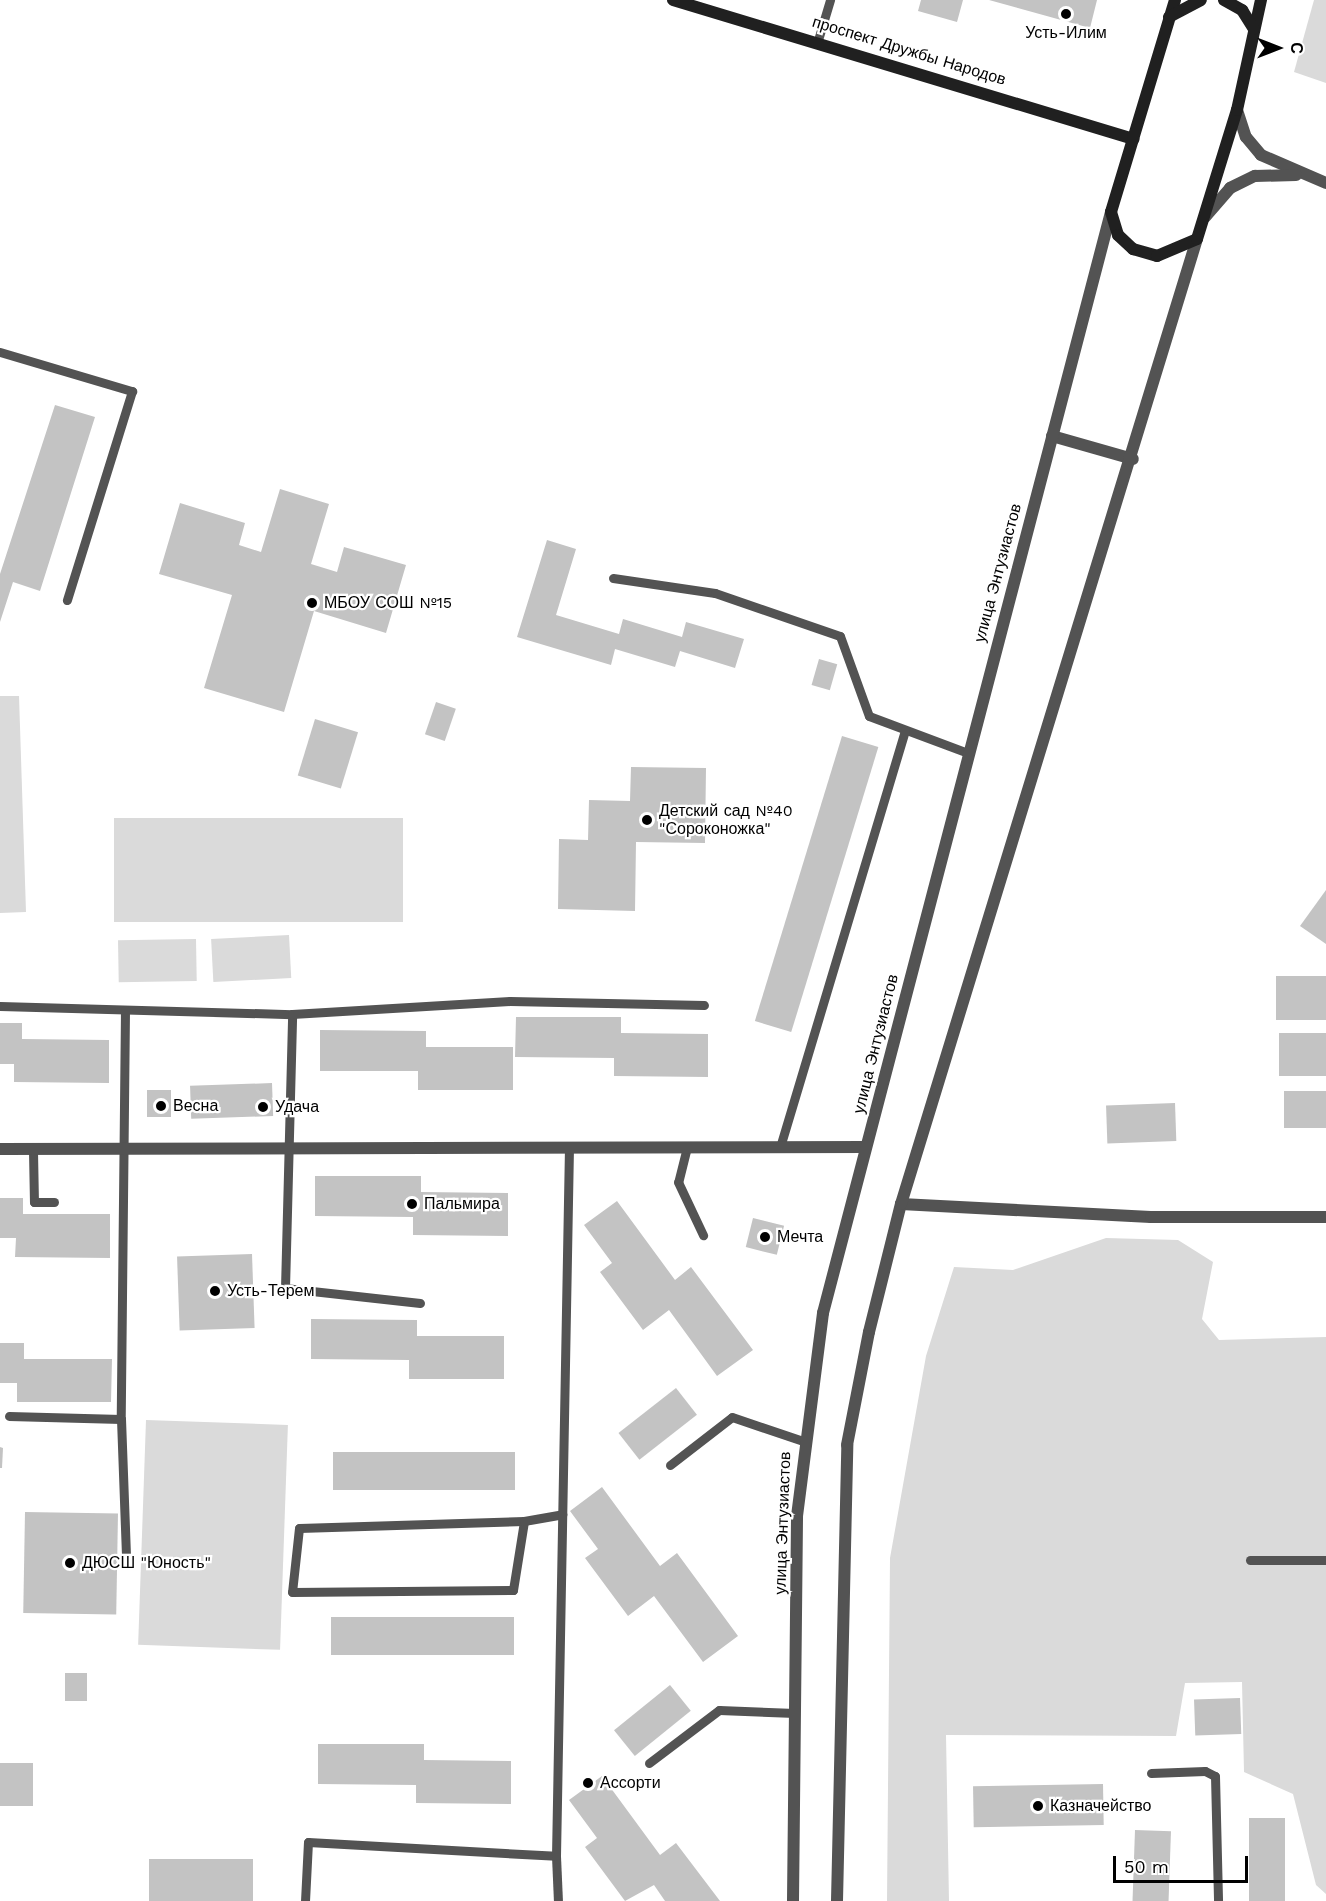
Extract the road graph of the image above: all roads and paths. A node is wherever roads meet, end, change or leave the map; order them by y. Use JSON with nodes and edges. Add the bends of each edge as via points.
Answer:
{"nodes":[{"id":1,"x":673,"y":0,"type":"edge"},
{"id":2,"x":830,"y":0,"type":"edge"},
{"id":3,"x":1175,"y":0,"type":"edge"},
{"id":4,"x":1201,"y":0,"type":"edge"},
{"id":5,"x":1224,"y":0,"type":"edge"},
{"id":6,"x":1261,"y":0,"type":"edge"},
{"id":7,"x":1169,"y":17,"type":"junction"},
{"id":8,"x":1254,"y":29,"type":"junction"},
{"id":9,"x":818,"y":40,"type":"junction"},
{"id":10,"x":1237,"y":110,"type":"junction"},
{"id":11,"x":1133,"y":139,"type":"junction"},
{"id":12,"x":1300,"y":175,"type":"junction"},
{"id":13,"x":1326,"y":183,"type":"edge"},
{"id":14,"x":1111,"y":212,"type":"junction"},
{"id":15,"x":1205,"y":217,"type":"junction"},
{"id":16,"x":1197,"y":239,"type":"junction"},
{"id":17,"x":0,"y":352,"type":"edge"},
{"id":18,"x":1052,"y":436,"type":"junction"},
{"id":19,"x":1133,"y":459,"type":"junction"},
{"id":20,"x":613,"y":578,"type":"dead end"},
{"id":21,"x":68,"y":600,"type":"dead end"},
{"id":22,"x":904,"y":730,"type":"junction"},
{"id":23,"x":968,"y":753,"type":"junction"},
{"id":24,"x":704,"y":1005,"type":"dead end"},
{"id":25,"x":0,"y":1006,"type":"edge"},
{"id":26,"x":125,"y":1010,"type":"junction"},
{"id":27,"x":292,"y":1014,"type":"junction"},
{"id":28,"x":687,"y":1147,"type":"junction"},
{"id":29,"x":780,"y":1147,"type":"junction"},
{"id":30,"x":866,"y":1147,"type":"junction"},
{"id":31,"x":289,"y":1148,"type":"junction"},
{"id":32,"x":569,"y":1148,"type":"junction"},
{"id":33,"x":0,"y":1149,"type":"edge"},
{"id":34,"x":33,"y":1150,"type":"junction"},
{"id":35,"x":123,"y":1150,"type":"junction"},
{"id":36,"x":54,"y":1202,"type":"dead end"},
{"id":37,"x":901,"y":1204,"type":"junction"},
{"id":38,"x":1326,"y":1217,"type":"edge"},
{"id":39,"x":703,"y":1235,"type":"dead end"},
{"id":40,"x":420,"y":1303,"type":"dead end"},
{"id":41,"x":9,"y":1416,"type":"dead end"},
{"id":42,"x":121,"y":1419,"type":"junction"},
{"id":43,"x":803,"y":1441,"type":"junction"},
{"id":44,"x":670,"y":1465,"type":"dead end"},
{"id":45,"x":562,"y":1514,"type":"junction"},
{"id":46,"x":524,"y":1521,"type":"junction"},
{"id":47,"x":126,"y":1553,"type":"dead end"},
{"id":48,"x":1250,"y":1560,"type":"dead end"},
{"id":49,"x":1326,"y":1560,"type":"edge"},
{"id":50,"x":795,"y":1713,"type":"junction"},
{"id":51,"x":649,"y":1763,"type":"dead end"},
{"id":52,"x":1151,"y":1773,"type":"dead end"},
{"id":53,"x":556,"y":1856,"type":"junction"},
{"id":54,"x":305,"y":1901,"type":"edge"},
{"id":55,"x":558,"y":1901,"type":"edge"},
{"id":56,"x":793,"y":1901,"type":"edge"},
{"id":57,"x":837,"y":1901,"type":"edge"},
{"id":58,"x":1218,"y":1901,"type":"edge"}],
"edges":[{"from":1,"to":9,"type":"main road","name":"проспект Дружбы Народов"},
{"from":2,"to":9,"type":"lane"},
{"from":3,"to":7,"type":"main road"},
{"from":4,"to":7,"type":"main road"},
{"from":5,"to":8,"type":"main road","via":[[1242,10]]},
{"from":6,"to":8,"type":"main road"},
{"from":7,"to":11,"type":"main road"},
{"from":8,"to":10,"type":"main road"},
{"from":9,"to":11,"type":"main road","name":"проспект Дружбы Народов"},
{"from":10,"to":12,"type":"street","via":[[1246,137],[1261,155]]},
{"from":10,"to":15,"type":"main road"},
{"from":11,"to":14,"type":"main road"},
{"from":12,"to":13,"type":"street"},
{"from":12,"to":15,"type":"street","via":[[1255,176],[1230,188]]},
{"from":14,"to":16,"type":"main road","via":[[1118,235],[1133,249],[1157,256]]},
{"from":14,"to":18,"type":"street","name":"улица Энтузиастов"},
{"from":15,"to":16,"type":"main road"},
{"from":16,"to":19,"type":"street"},
{"from":17,"to":21,"type":"lane","via":[[132,391]]},
{"from":18,"to":19,"type":"street"},
{"from":18,"to":23,"type":"street","name":"улица Энтузиастов"},
{"from":19,"to":37,"type":"street"},
{"from":20,"to":22,"type":"lane","via":[[715,593],[840,636],[868,716]]},
{"from":22,"to":23,"type":"lane"},
{"from":22,"to":29,"type":"lane"},
{"from":23,"to":30,"type":"street","name":"улица Энтузиастов"},
{"from":24,"to":27,"type":"lane","via":[[510,1001]]},
{"from":25,"to":26,"type":"lane"},
{"from":26,"to":27,"type":"lane"},
{"from":26,"to":35,"type":"lane"},
{"from":27,"to":31,"type":"lane"},
{"from":28,"to":29,"type":"street"},
{"from":28,"to":32,"type":"street"},
{"from":28,"to":39,"type":"lane","via":[[678,1182]]},
{"from":29,"to":30,"type":"street"},
{"from":30,"to":43,"type":"street","name":"улица Энтузиастов","via":[[823,1313]]},
{"from":31,"to":32,"type":"street"},
{"from":31,"to":35,"type":"street"},
{"from":31,"to":40,"type":"lane","via":[[285,1288]]},
{"from":32,"to":45,"type":"lane"},
{"from":33,"to":34,"type":"street"},
{"from":34,"to":35,"type":"street"},
{"from":34,"to":36,"type":"lane","via":[[34,1202]]},
{"from":35,"to":42,"type":"lane"},
{"from":37,"to":38,"type":"street","via":[[1151,1217]]},
{"from":37,"to":57,"type":"street","via":[[848,1445]]},
{"from":41,"to":42,"type":"lane"},
{"from":42,"to":47,"type":"lane"},
{"from":43,"to":44,"type":"lane","via":[[732,1417]]},
{"from":43,"to":50,"type":"street","name":"улица Энтузиастов"},
{"from":45,"to":46,"type":"lane"},
{"from":45,"to":53,"type":"lane"},
{"from":46,"to":46,"type":"lane","via":[[513,1590],[292,1592],[299,1528]]},
{"from":48,"to":49,"type":"lane"},
{"from":50,"to":51,"type":"lane","via":[[719,1710]]},
{"from":50,"to":56,"type":"street","name":"улица Энтузиастов"},
{"from":52,"to":58,"type":"lane","via":[[1205,1772],[1215,1776]]},
{"from":53,"to":54,"type":"lane","via":[[308,1842]]},
{"from":53,"to":55,"type":"lane"}]}
